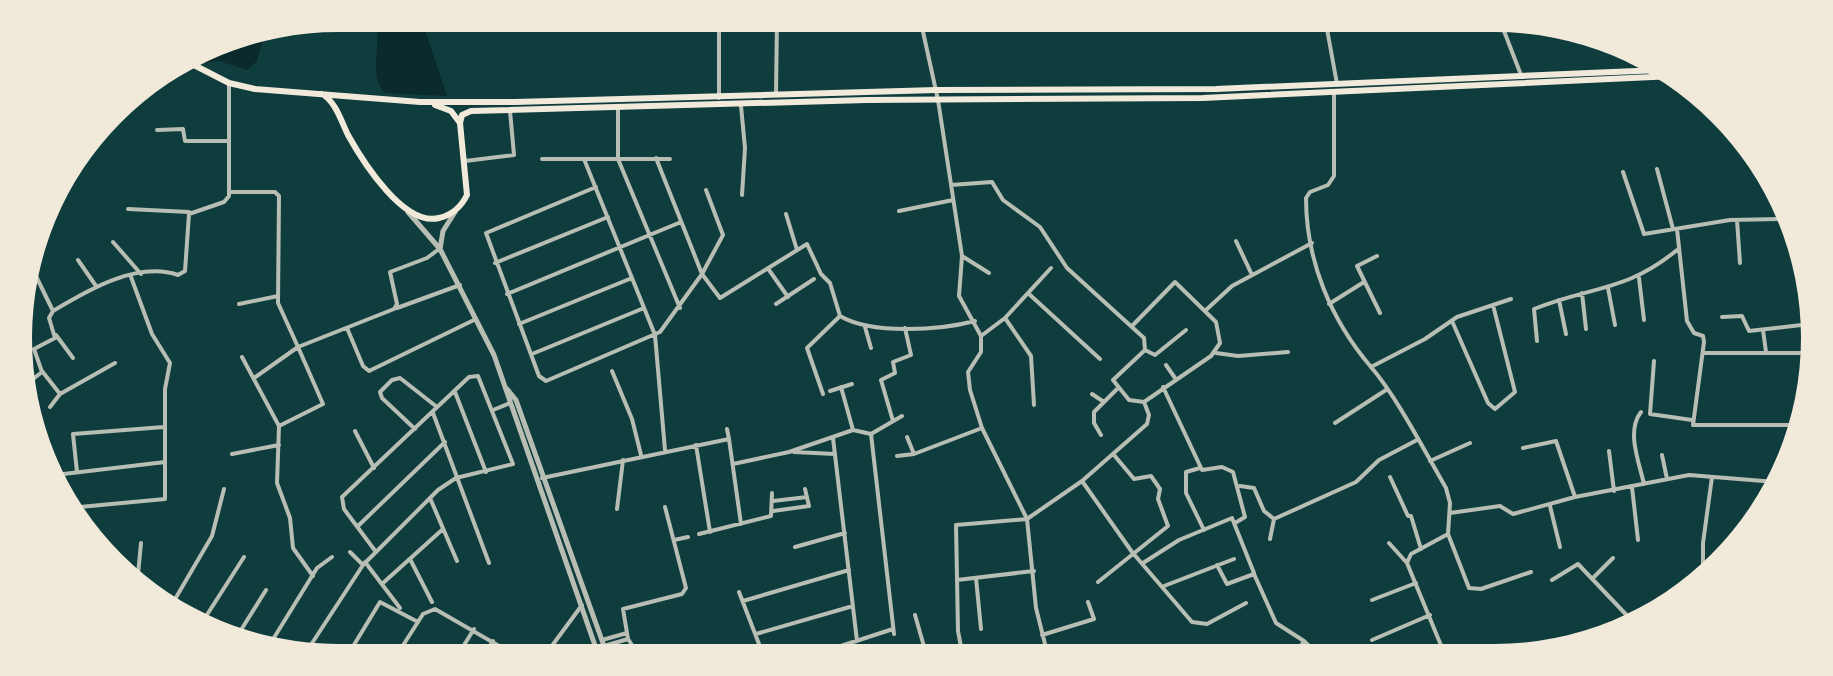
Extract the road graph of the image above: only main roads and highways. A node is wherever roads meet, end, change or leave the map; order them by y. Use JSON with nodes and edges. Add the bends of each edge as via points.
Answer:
{"nodes":[{"id":1,"x":197,"y":67,"type":"edge"},
{"id":2,"x":1644,"y":71,"type":"edge"},
{"id":3,"x":1653,"y":76,"type":"edge"},
{"id":4,"x":1522,"y":79,"type":"junction"},
{"id":5,"x":1297,"y":86,"type":"junction"},
{"id":6,"x":1336,"y":88,"type":"junction"},
{"id":7,"x":322,"y":94,"type":"junction"},
{"id":8,"x":1298,"y":94,"type":"junction"},
{"id":9,"x":348,"y":98,"type":"junction"},
{"id":10,"x":420,"y":102,"type":"junction"},
{"id":11,"x":335,"y":109,"type":"junction"},
{"id":12,"x":460,"y":123,"type":"junction"}],
"edges":[{"from":1,"to":7,"type":"main road","via":[[229,83]]},
{"from":2,"to":4,"type":"main road"},
{"from":3,"to":4,"type":"main road"},
{"from":4,"to":6,"type":"main road"},
{"from":5,"to":6,"type":"main road"},
{"from":5,"to":8,"type":"main road"},
{"from":5,"to":10,"type":"main road"},
{"from":6,"to":8,"type":"main road"},
{"from":7,"to":9,"type":"main road"},
{"from":7,"to":11,"type":"main road"},
{"from":8,"to":12,"type":"main road","via":[[468,111]]},
{"from":9,"to":10,"type":"main road"},
{"from":9,"to":11,"type":"main road"},
{"from":10,"to":12,"type":"main road","via":[[449,110]]},
{"from":11,"to":12,"type":"main road","via":[[362,157],[405,209],[430,219],[458,208],[468,191]]}]}
